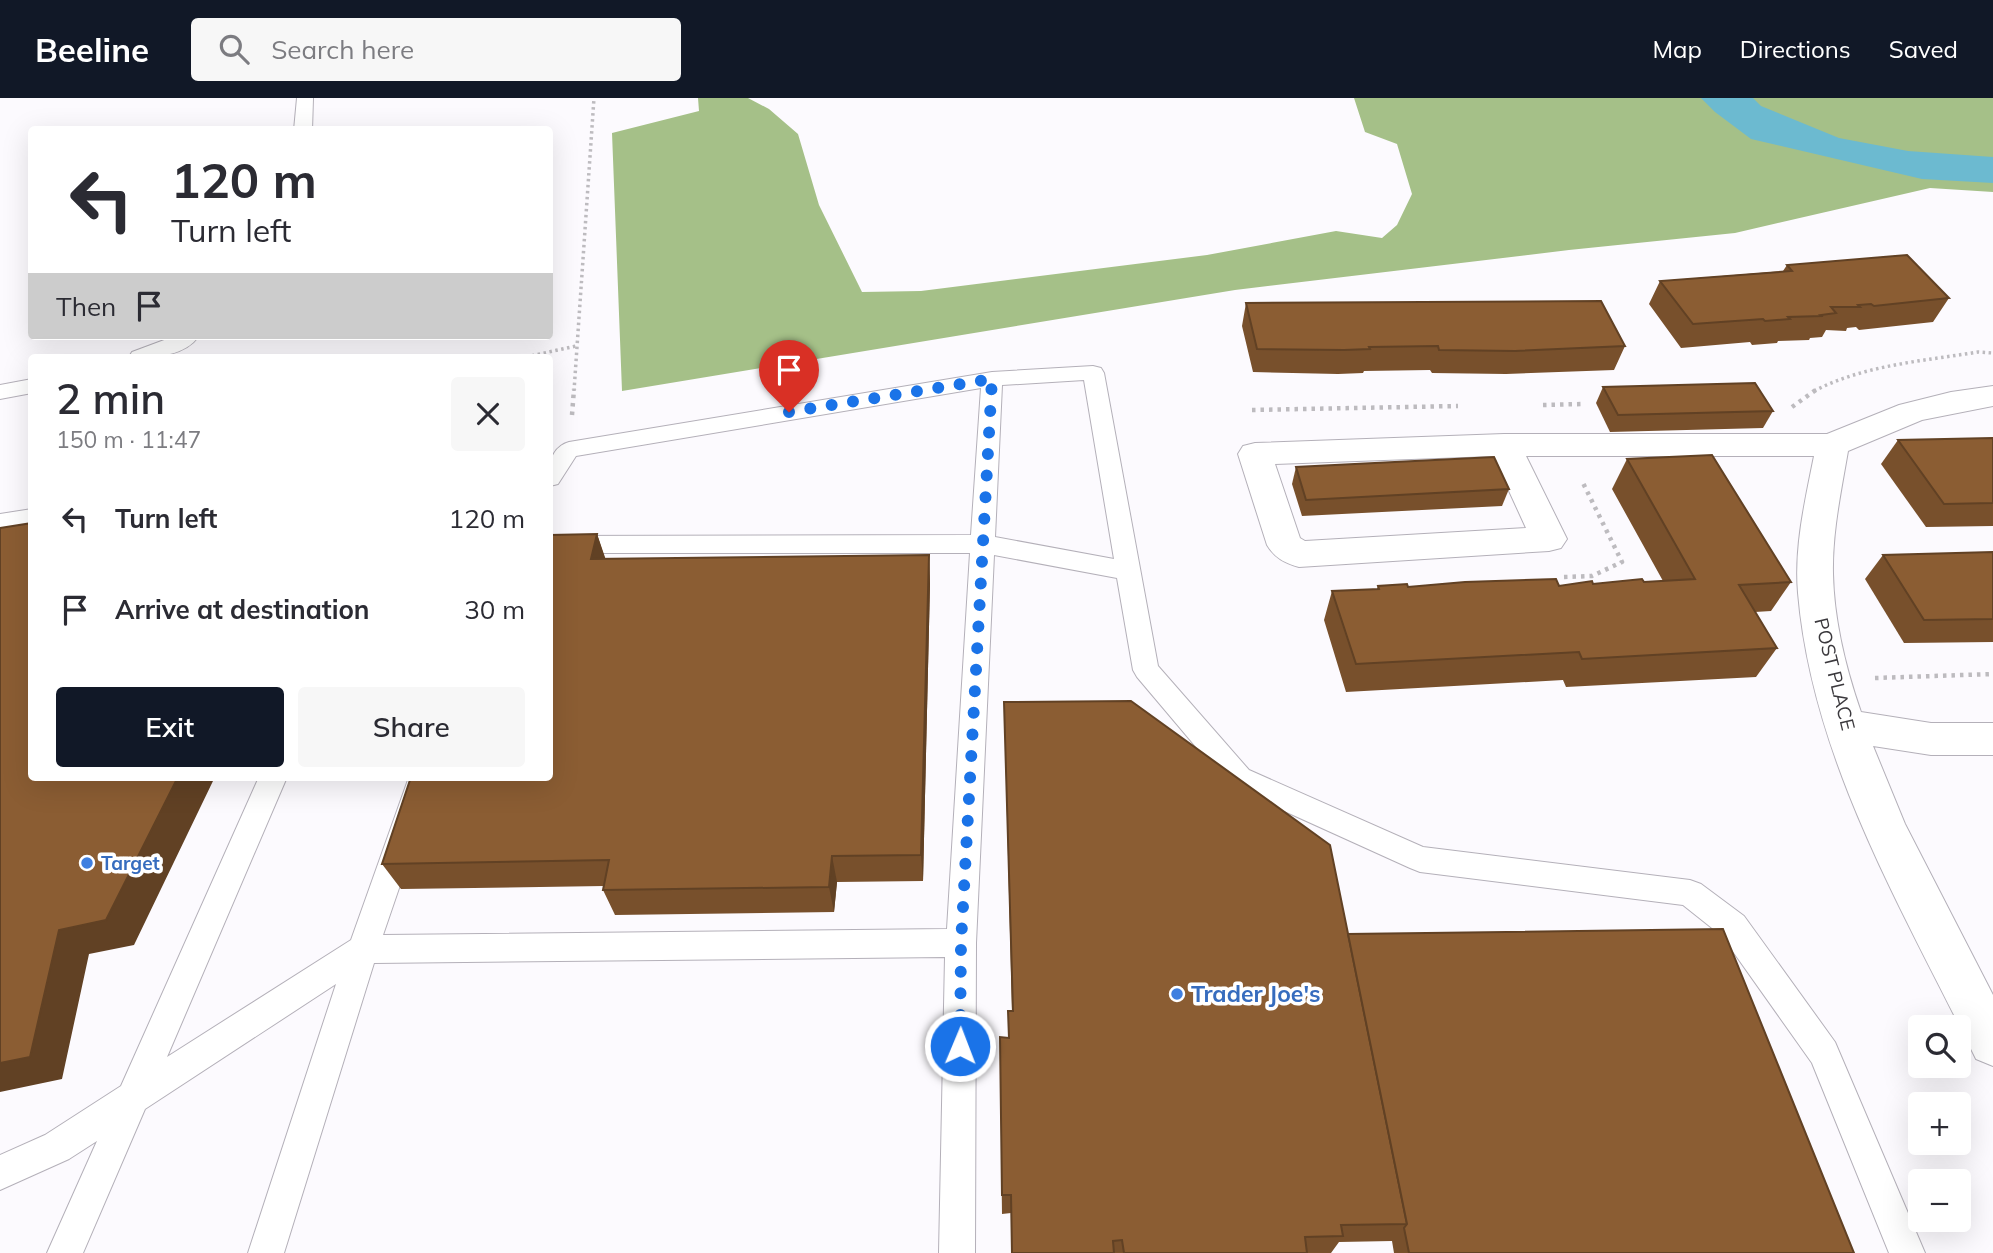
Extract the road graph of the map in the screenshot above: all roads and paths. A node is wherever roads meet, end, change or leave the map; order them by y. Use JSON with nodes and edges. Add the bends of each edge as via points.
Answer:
{"nodes":[{"id":1,"x":305,"y":98,"type":"edge"},
{"id":2,"x":594,"y":98,"type":"edge"},
{"id":3,"x":303,"y":126,"type":"edge"},
{"id":4,"x":183,"y":340,"type":"edge"},
{"id":5,"x":576,"y":346,"type":"junction"},
{"id":6,"x":1993,"y":353,"type":"edge"},
{"id":7,"x":148,"y":354,"type":"edge"},
{"id":8,"x":540,"y":354,"type":"edge"},
{"id":9,"x":992,"y":379,"type":"junction"},
{"id":10,"x":28,"y":387,"type":"edge"},
{"id":11,"x":0,"y":392,"type":"edge"},
{"id":12,"x":1993,"y":396,"type":"edge"},
{"id":13,"x":1583,"y":404,"type":"dead end"},
{"id":14,"x":1542,"y":405,"type":"dead end"},
{"id":15,"x":1459,"y":406,"type":"dead end"},
{"id":16,"x":1252,"y":410,"type":"dead end"},
{"id":17,"x":1788,"y":412,"type":"dead end"},
{"id":18,"x":1504,"y":445,"type":"junction"},
{"id":19,"x":1832,"y":445,"type":"junction"},
{"id":20,"x":569,"y":450,"type":"junction"},
{"id":21,"x":553,"y":474,"type":"edge"},
{"id":22,"x":28,"y":518,"type":"edge"},
{"id":23,"x":0,"y":522,"type":"edge"},
{"id":24,"x":553,"y":544,"type":"edge"},
{"id":25,"x":984,"y":544,"type":"junction"},
{"id":26,"x":1129,"y":571,"type":"junction"},
{"id":27,"x":1993,"y":674,"type":"edge"},
{"id":28,"x":1833,"y":679,"type":"junction"},
{"id":29,"x":1846,"y":726,"type":"junction"},
{"id":30,"x":1993,"y":738,"type":"edge"},
{"id":31,"x":271,"y":781,"type":"edge"},
{"id":32,"x":422,"y":781,"type":"edge"},
{"id":33,"x":961,"y":943,"type":"junction"},
{"id":34,"x":363,"y":949,"type":"junction"},
{"id":35,"x":1993,"y":1043,"type":"edge"},
{"id":36,"x":136,"y":1094,"type":"junction"},
{"id":37,"x":0,"y":1173,"type":"edge"},
{"id":38,"x":65,"y":1253,"type":"edge"},
{"id":39,"x":266,"y":1253,"type":"edge"},
{"id":40,"x":957,"y":1253,"type":"edge"},
{"id":41,"x":1908,"y":1253,"type":"edge"}],
"edges":[{"from":1,"to":3,"type":"lane"},
{"from":2,"to":5,"type":"path"},
{"from":4,"to":7,"type":"lane"},
{"from":5,"to":8,"type":"path"},
{"from":5,"to":20,"type":"path"},
{"from":6,"to":17,"type":"path","via":[[1858,372],[1802,396]]},
{"from":9,"to":20,"type":"lane"},
{"from":9,"to":25,"type":"lane"},
{"from":9,"to":26,"type":"lane","via":[[1093,373]]},
{"from":10,"to":11,"type":"lane"},
{"from":12,"to":19,"type":"street","via":[[1928,405],[1873,424]]},
{"from":13,"to":14,"type":"path"},
{"from":15,"to":16,"type":"path"},
{"from":18,"to":18,"type":"street","via":[[1352,451],[1255,454],[1284,545],[1299,554],[1549,539]]},
{"from":18,"to":19,"type":"street"},
{"from":19,"to":28,"type":"street","name":"POST PLACE","via":[[1819,529],[1816,592]]},
{"from":20,"to":21,"type":"lane"},
{"from":22,"to":23,"type":"lane"},
{"from":24,"to":25,"type":"lane"},
{"from":25,"to":26,"type":"lane"},
{"from":25,"to":33,"type":"lane"},
{"from":26,"to":41,"type":"lane","via":[[1146,670],[1239,778],[1420,859],[1690,893],[1732,926],[1824,1053]]},
{"from":27,"to":28,"type":"path"},
{"from":28,"to":29,"type":"street","name":"POST PLACE"},
{"from":29,"to":30,"type":"street","via":[[1931,739]]},
{"from":29,"to":35,"type":"street","name":"POST PLACE","via":[[1882,817]]},
{"from":31,"to":36,"type":"lane"},
{"from":32,"to":34,"type":"lane"},
{"from":33,"to":34,"type":"lane"},
{"from":33,"to":40,"type":"lane"},
{"from":34,"to":36,"type":"lane"},
{"from":34,"to":39,"type":"lane"},
{"from":36,"to":37,"type":"lane","via":[[57,1147]]},
{"from":36,"to":38,"type":"lane"}]}
